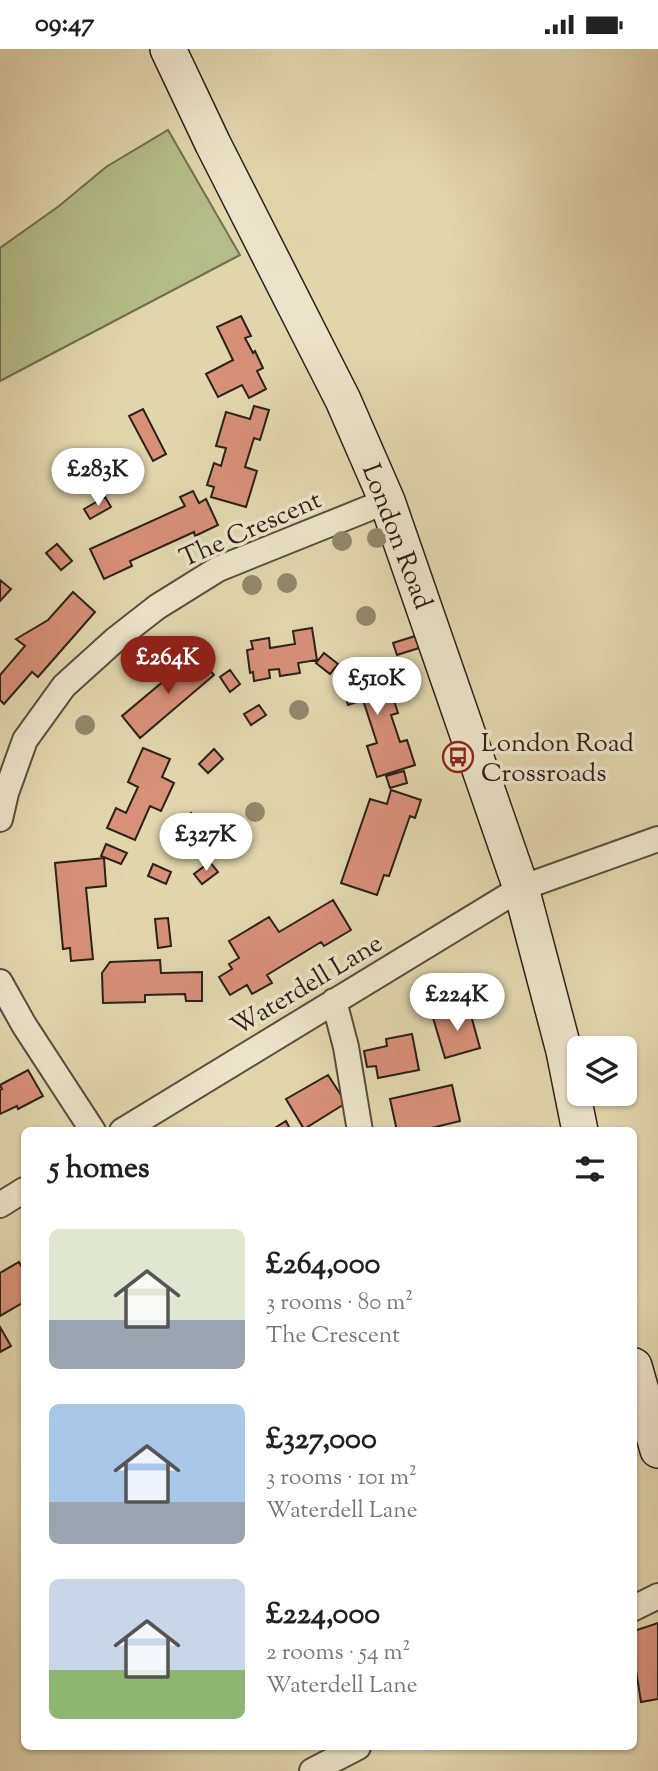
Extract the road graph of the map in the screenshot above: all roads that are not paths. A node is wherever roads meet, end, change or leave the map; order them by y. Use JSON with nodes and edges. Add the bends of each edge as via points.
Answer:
{"nodes":[{"id":1,"x":168,"y":49,"type":"edge"},
{"id":2,"x":387,"y":501,"type":"junction"},
{"id":3,"x":0,"y":819,"type":"edge"},
{"id":4,"x":658,"y":839,"type":"edge"},
{"id":5,"x":521,"y":888,"type":"junction"},
{"id":6,"x":0,"y":982,"type":"edge"},
{"id":7,"x":334,"y":1001,"type":"junction"},
{"id":8,"x":90,"y":1127,"type":"edge"},
{"id":9,"x":129,"y":1127,"type":"edge"},
{"id":10,"x":359,"y":1127,"type":"edge"},
{"id":11,"x":579,"y":1127,"type":"edge"},
{"id":12,"x":21,"y":1192,"type":"edge"},
{"id":13,"x":0,"y":1205,"type":"edge"},
{"id":14,"x":637,"y":1376,"type":"edge"},
{"id":15,"x":658,"y":1450,"type":"edge"},
{"id":16,"x":658,"y":1596,"type":"edge"},
{"id":17,"x":637,"y":1606,"type":"edge"},
{"id":18,"x":352,"y":1750,"type":"edge"},
{"id":19,"x":312,"y":1771,"type":"edge"}],
"edges":[{"from":1,"to":2,"type":"main road","name":"London Road","via":[[344,400]]},
{"from":2,"to":3,"type":"street","name":"The Crescent","via":[[218,569],[116,639],[64,686],[25,740]]},
{"from":2,"to":5,"type":"main road","name":"London Road"},
{"from":4,"to":5,"type":"street","name":"Waterdell Lane"},
{"from":5,"to":7,"type":"street","name":"Waterdell Lane"},
{"from":5,"to":11,"type":"main road","name":"London Road"},
{"from":6,"to":8,"type":"street"},
{"from":7,"to":9,"type":"street","name":"Waterdell Lane"},
{"from":7,"to":10,"type":"street"},
{"from":12,"to":13,"type":"street"},
{"from":14,"to":15,"type":"main road"},
{"from":16,"to":17,"type":"street"},
{"from":18,"to":19,"type":"street"}]}
